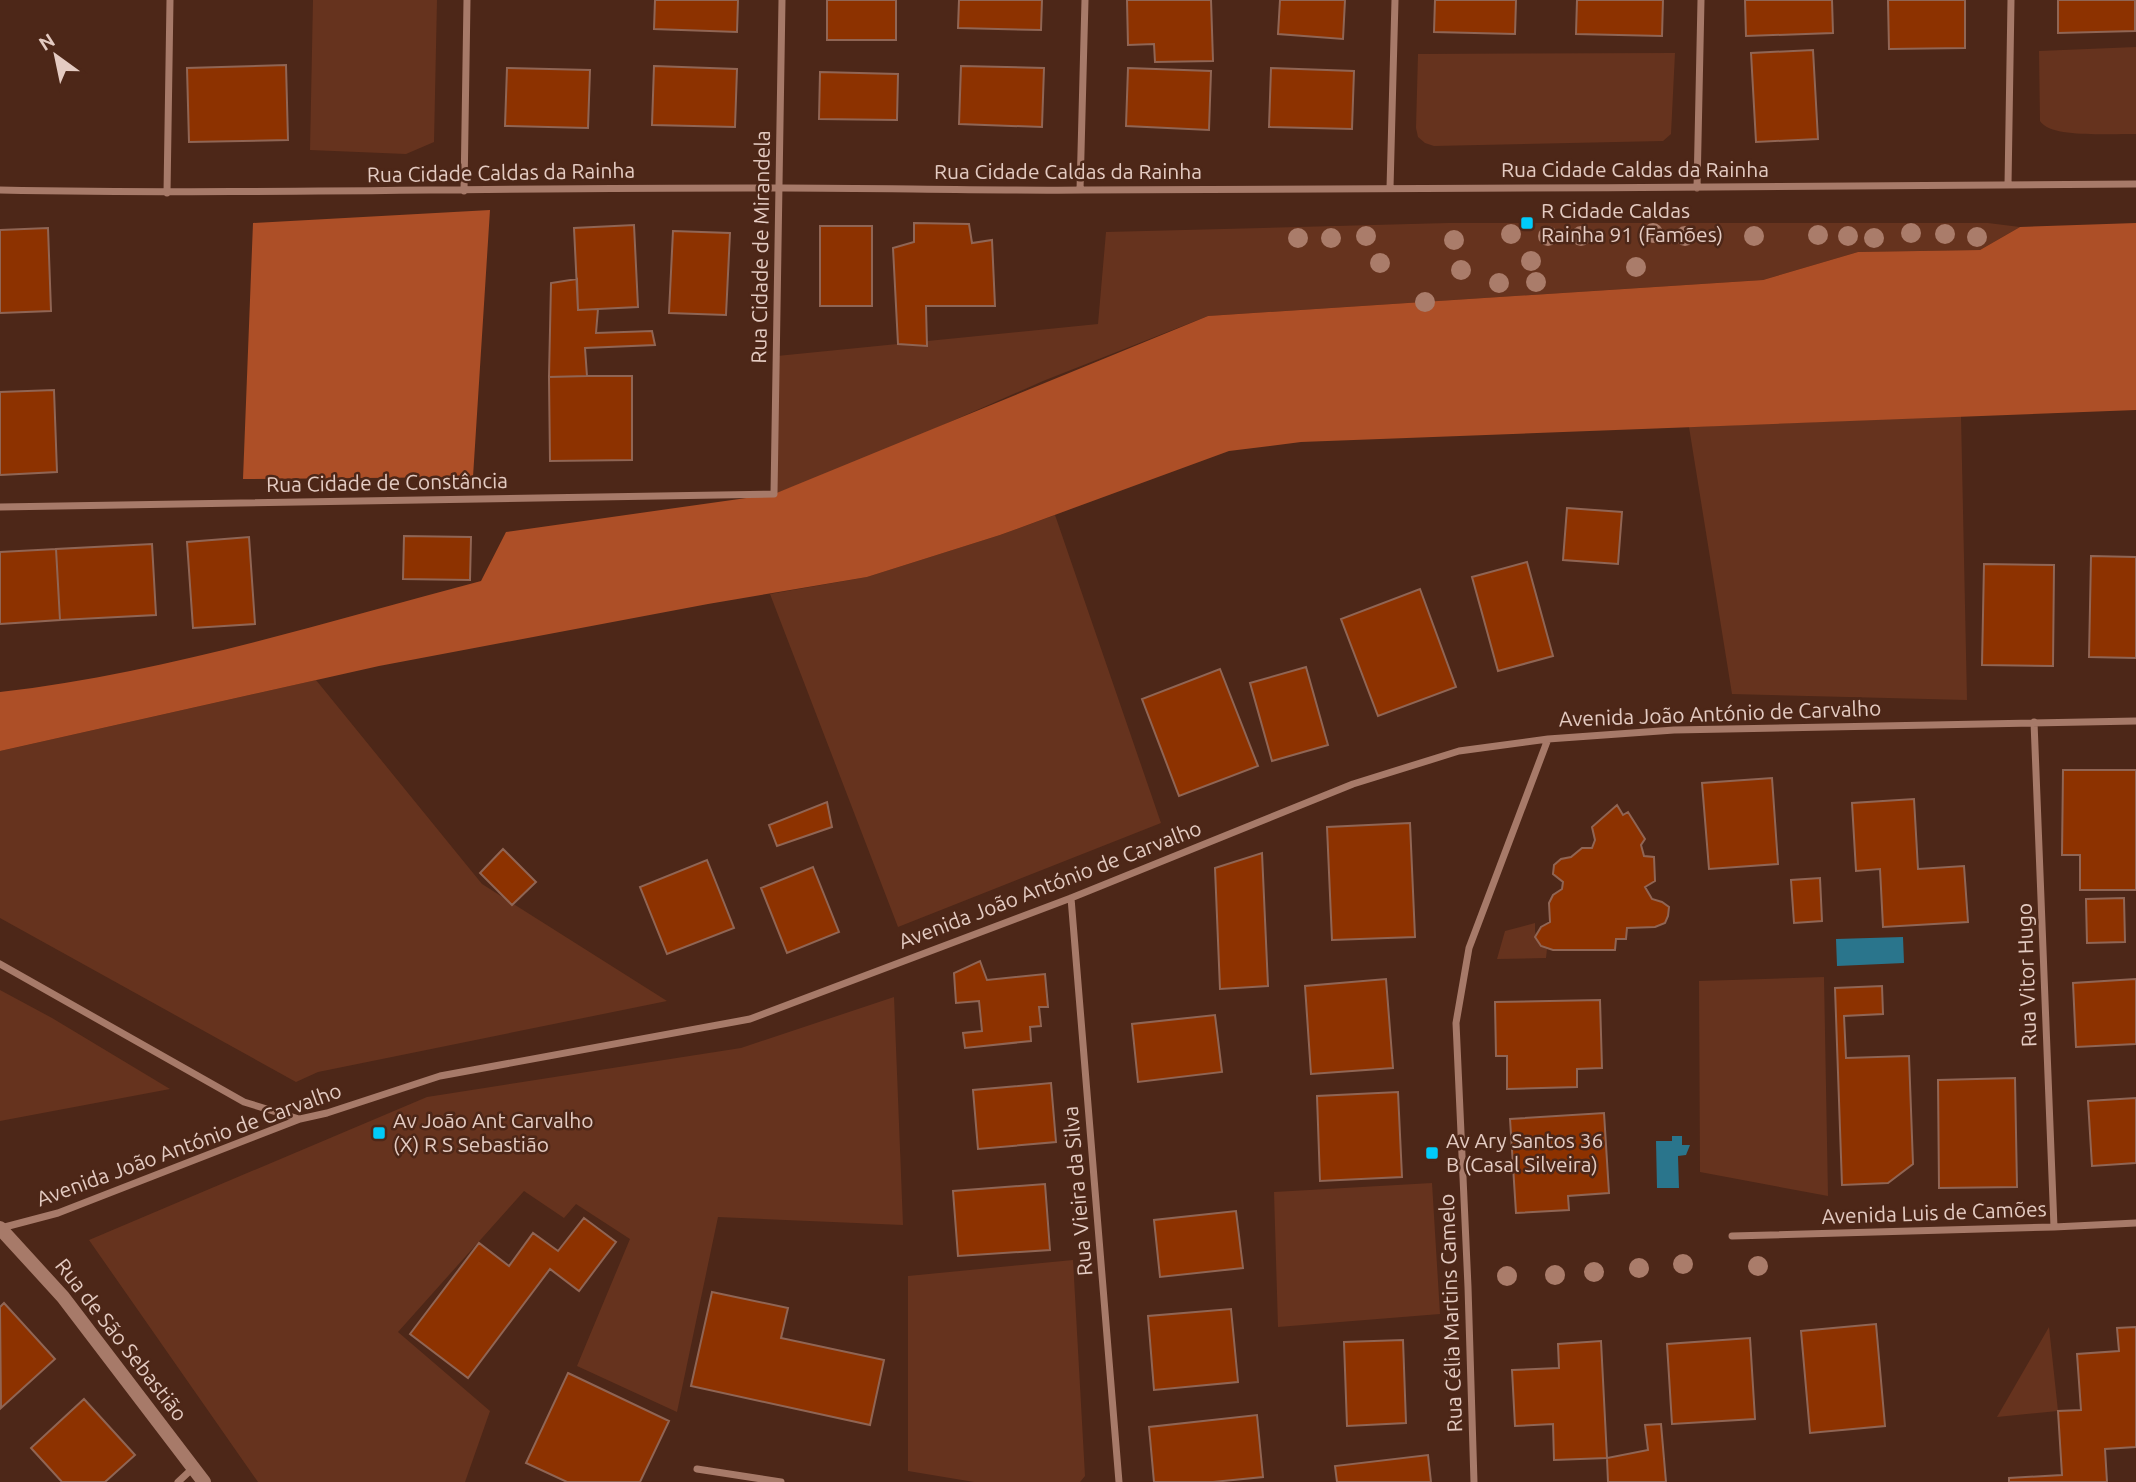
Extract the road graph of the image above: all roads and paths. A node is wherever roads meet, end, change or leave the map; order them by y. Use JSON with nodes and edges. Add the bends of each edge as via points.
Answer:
{"nodes":[{"id":1,"x":170,"y":0,"type":"edge"},
{"id":2,"x":467,"y":0,"type":"edge"},
{"id":3,"x":782,"y":0,"type":"edge"},
{"id":4,"x":1085,"y":0,"type":"edge"},
{"id":5,"x":1395,"y":0,"type":"edge"},
{"id":6,"x":1702,"y":0,"type":"edge"},
{"id":7,"x":2011,"y":0,"type":"edge"},
{"id":8,"x":2136,"y":184,"type":"edge"},
{"id":9,"x":2008,"y":185,"type":"junction"},
{"id":10,"x":779,"y":188,"type":"junction"},
{"id":11,"x":1390,"y":188,"type":"junction"},
{"id":12,"x":1697,"y":188,"type":"junction"},
{"id":13,"x":0,"y":190,"type":"edge"},
{"id":14,"x":1080,"y":190,"type":"junction"},
{"id":15,"x":464,"y":191,"type":"junction"},
{"id":16,"x":167,"y":194,"type":"junction"},
{"id":17,"x":775,"y":494,"type":"joint"},
{"id":18,"x":0,"y":507,"type":"edge"},
{"id":19,"x":2034,"y":722,"type":"junction"},
{"id":20,"x":2136,"y":722,"type":"edge"},
{"id":21,"x":1548,"y":739,"type":"junction"},
{"id":22,"x":1071,"y":898,"type":"junction"},
{"id":23,"x":0,"y":964,"type":"edge"},
{"id":24,"x":300,"y":1119,"type":"junction"},
{"id":25,"x":2136,"y":1223,"type":"edge"},
{"id":26,"x":2054,"y":1227,"type":"junction"},
{"id":27,"x":0,"y":1228,"type":"edge"},
{"id":28,"x":1732,"y":1236,"type":"dead end"},
{"id":29,"x":194,"y":1468,"type":"junction"},
{"id":30,"x":697,"y":1469,"type":"dead end"},
{"id":31,"x":178,"y":1482,"type":"edge"},
{"id":32,"x":204,"y":1482,"type":"edge"},
{"id":33,"x":780,"y":1482,"type":"edge"},
{"id":34,"x":1119,"y":1482,"type":"edge"},
{"id":35,"x":1474,"y":1482,"type":"edge"}],
"edges":[{"from":1,"to":16,"type":"street"},
{"from":2,"to":15,"type":"street"},
{"from":3,"to":10,"type":"street","name":"Rua Cidade de Mirandela"},
{"from":4,"to":14,"type":"street"},
{"from":5,"to":11,"type":"street"},
{"from":6,"to":12,"type":"street"},
{"from":7,"to":9,"type":"street"},
{"from":8,"to":9,"type":"street","name":"Rua Cidade Caldas da Rainha"},
{"from":9,"to":12,"type":"street","name":"Rua Cidade Caldas da Rainha"},
{"from":10,"to":14,"type":"street","name":"Rua Cidade Caldas da Rainha"},
{"from":10,"to":15,"type":"street","name":"Rua Cidade Caldas da Rainha"},
{"from":10,"to":17,"type":"street","name":"Rua Cidade de Mirandela"},
{"from":11,"to":12,"type":"street","name":"Rua Cidade Caldas da Rainha"},
{"from":11,"to":14,"type":"street","name":"Rua Cidade Caldas da Rainha"},
{"from":13,"to":16,"type":"street","name":"Rua Cidade Caldas da Rainha"},
{"from":15,"to":16,"type":"street","name":"Rua Cidade Caldas da Rainha"},
{"from":17,"to":18,"type":"street","name":"Rua Cidade de Constância"},
{"from":19,"to":20,"type":"street","name":"Avenida João António de Carvalho"},
{"from":19,"to":21,"type":"street","name":"Avenida João António de Carvalho","via":[[1674,730]]},
{"from":19,"to":26,"type":"street","name":"Rua Vitor Hugo"},
{"from":21,"to":22,"type":"street","name":"Avenida João António de Carvalho","via":[[1459,751],[1353,784]]},
{"from":21,"to":35,"type":"street","name":"Rua Célia Martins Camelo","via":[[1469,948],[1456,1023]]},
{"from":22,"to":24,"type":"street","name":"Avenida João António de Carvalho","via":[[750,1019],[440,1076]]},
{"from":22,"to":34,"type":"street","name":"Rua Vieira da Silva"},
{"from":23,"to":24,"type":"street","via":[[244,1102]]},
{"from":24,"to":27,"type":"street","name":"Avenida João António de Carvalho","via":[[58,1213]]},
{"from":25,"to":26,"type":"street","name":"Avenida Luis de Camões"},
{"from":26,"to":28,"type":"street","name":"Avenida Luis de Camões"},
{"from":27,"to":29,"type":"street","name":"Rua de São Sebastião","via":[[63,1297]]},
{"from":29,"to":31,"type":"street"},
{"from":29,"to":32,"type":"street","name":"Rua de São Sebastião"},
{"from":30,"to":33,"type":"street"}]}
